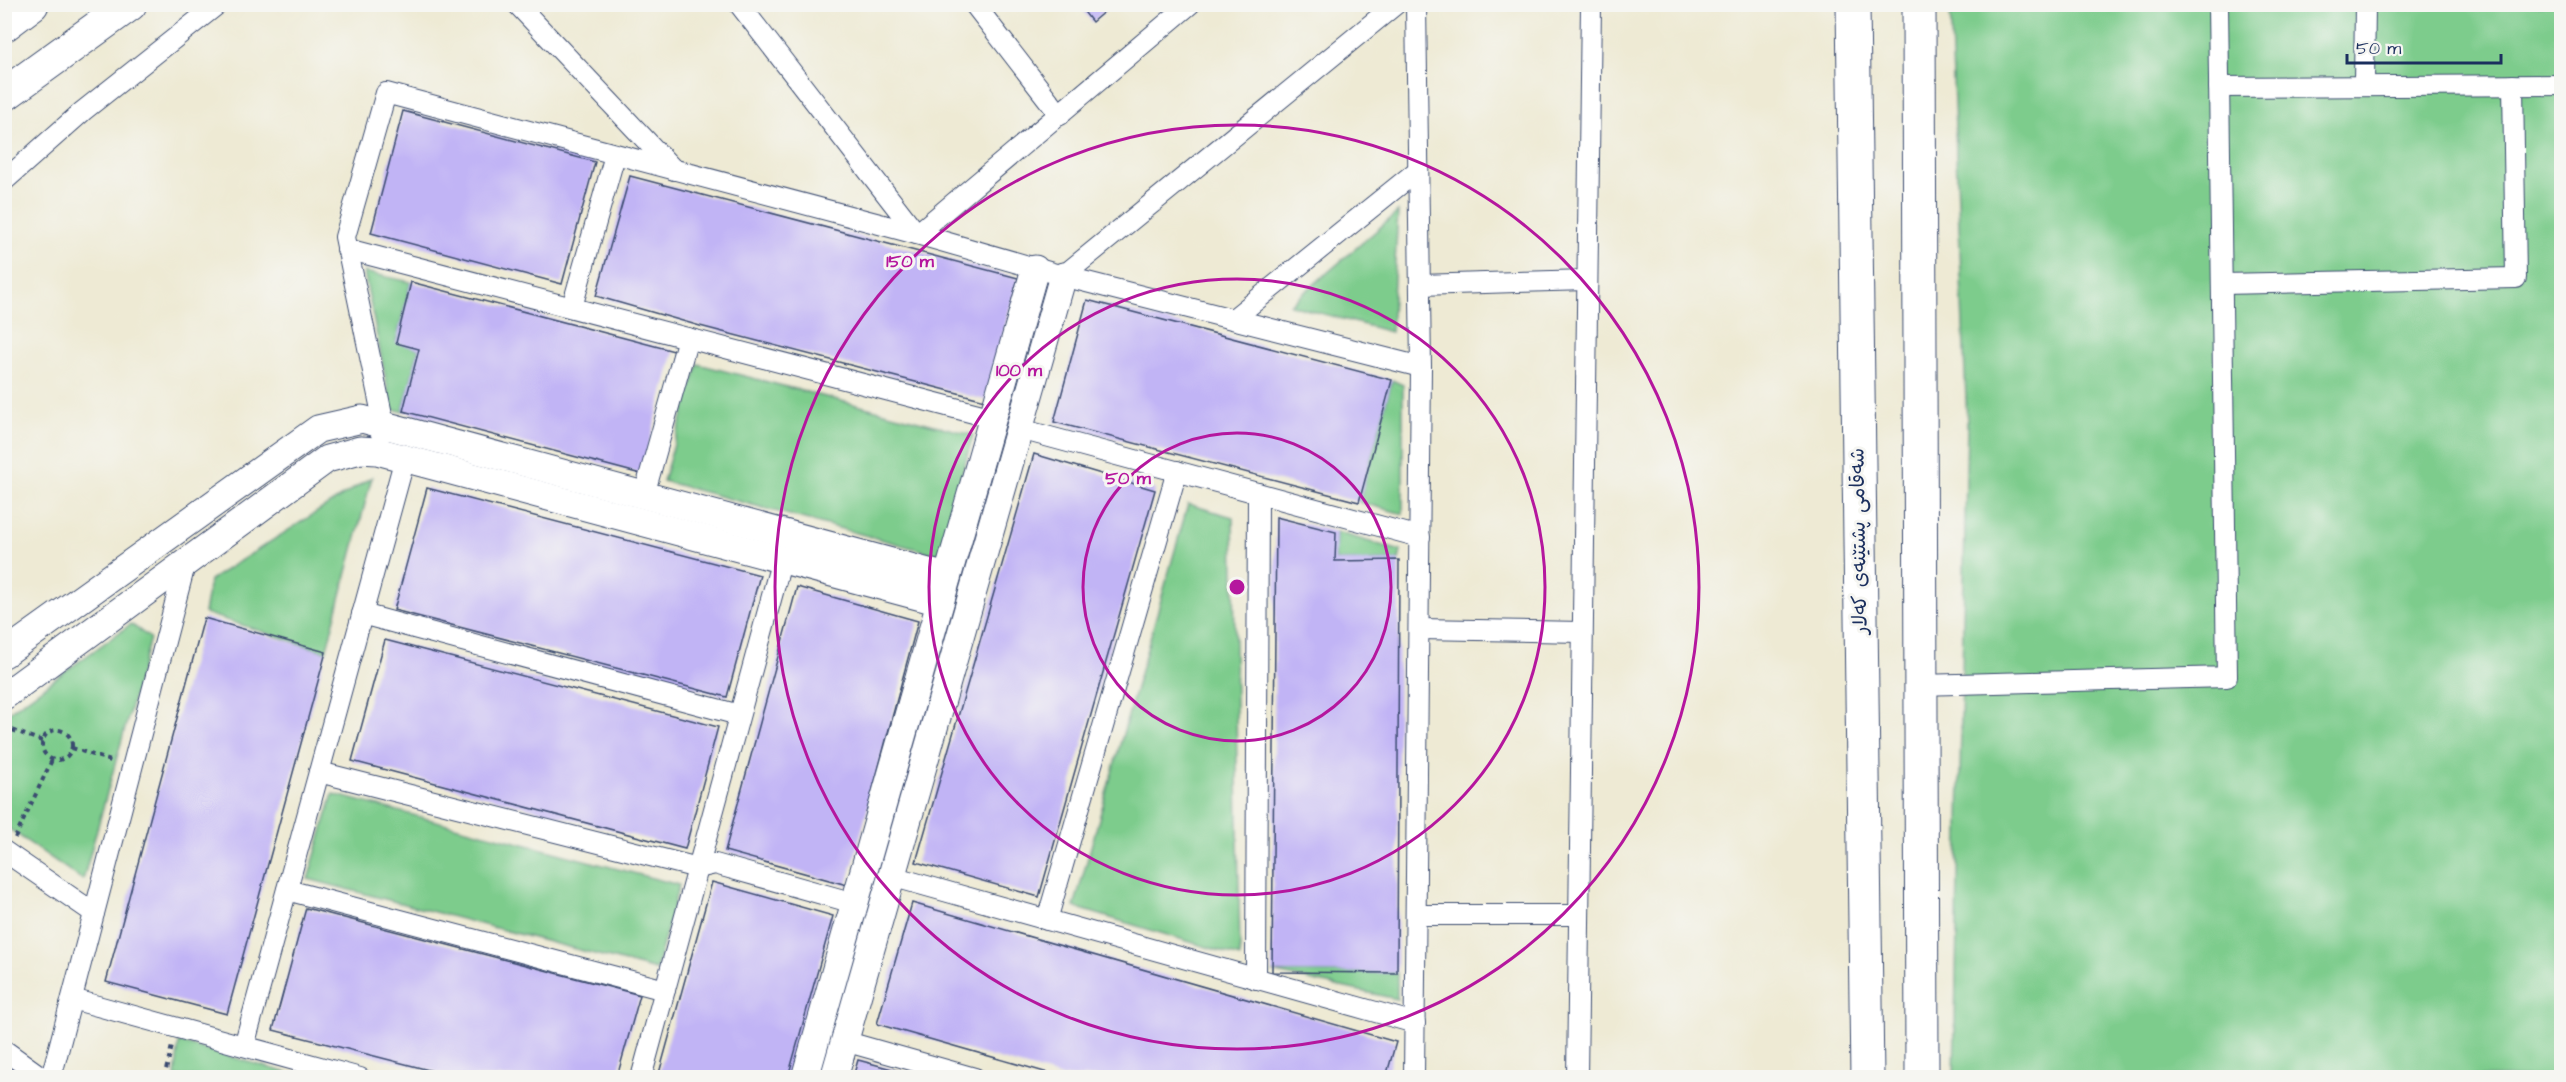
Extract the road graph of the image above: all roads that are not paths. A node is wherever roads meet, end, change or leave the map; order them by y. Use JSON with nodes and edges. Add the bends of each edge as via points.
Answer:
{"nodes":[{"id":1,"x":32,"y":4,"type":"edge"},
{"id":2,"x":130,"y":4,"type":"edge"},
{"id":3,"x":218,"y":4,"type":"edge"},
{"id":4,"x":517,"y":4,"type":"edge"},
{"id":5,"x":738,"y":4,"type":"edge"},
{"id":6,"x":974,"y":4,"type":"edge"},
{"id":7,"x":1190,"y":4,"type":"edge"},
{"id":8,"x":1396,"y":4,"type":"edge"},
{"id":9,"x":1416,"y":4,"type":"edge"},
{"id":10,"x":1591,"y":4,"type":"edge"},
{"id":11,"x":1853,"y":4,"type":"edge"},
{"id":12,"x":1919,"y":4,"type":"edge"},
{"id":13,"x":2218,"y":4,"type":"edge"},
{"id":14,"x":2365,"y":4,"type":"edge"},
{"id":15,"x":4,"y":25,"type":"edge"},
{"id":16,"x":2364,"y":85,"type":"junction"},
{"id":17,"x":2513,"y":85,"type":"junction"},
{"id":18,"x":2562,"y":85,"type":"edge"},
{"id":19,"x":2219,"y":87,"type":"junction"},
{"id":20,"x":4,"y":95,"type":"edge"},
{"id":21,"x":1060,"y":115,"type":"junction"},
{"id":22,"x":615,"y":155,"type":"junction"},
{"id":23,"x":1418,"y":170,"type":"junction"},
{"id":24,"x":675,"y":171,"type":"junction"},
{"id":25,"x":4,"y":181,"type":"edge"},
{"id":26,"x":917,"y":234,"type":"junction"},
{"id":27,"x":347,"y":249,"type":"junction"},
{"id":28,"x":1035,"y":269,"type":"junction"},
{"id":29,"x":1063,"y":276,"type":"junction"},
{"id":30,"x":1587,"y":280,"type":"junction"},
{"id":31,"x":2222,"y":284,"type":"junction"},
{"id":32,"x":1420,"y":285,"type":"junction"},
{"id":33,"x":572,"y":307,"type":"junction"},
{"id":34,"x":1233,"y":319,"type":"junction"},
{"id":35,"x":688,"y":338,"type":"junction"},
{"id":36,"x":1421,"y":367,"type":"junction"},
{"id":37,"x":993,"y":418,"type":"junction"},
{"id":38,"x":384,"y":424,"type":"junction"},
{"id":39,"x":1020,"y":429,"type":"junction"},
{"id":40,"x":377,"y":451,"type":"junction"},
{"id":41,"x":405,"y":458,"type":"junction"},
{"id":42,"x":538,"y":466,"type":"junction"},
{"id":43,"x":1177,"y":471,"type":"junction"},
{"id":44,"x":531,"y":492,"type":"junction"},
{"id":45,"x":1258,"y":493,"type":"junction"},
{"id":46,"x":644,"y":495,"type":"junction"},
{"id":47,"x":1420,"y":537,"type":"junction"},
{"id":48,"x":782,"y":559,"type":"junction"},
{"id":49,"x":184,"y":565,"type":"junction"},
{"id":50,"x":944,"y":590,"type":"junction"},
{"id":51,"x":362,"y":614,"type":"junction"},
{"id":52,"x":1419,"y":629,"type":"junction"},
{"id":53,"x":1582,"y":632,"type":"junction"},
{"id":54,"x":4,"y":654,"type":"edge"},
{"id":55,"x":1920,"y":685,"type":"junction"},
{"id":56,"x":4,"y":696,"type":"edge"},
{"id":57,"x":739,"y":715,"type":"junction"},
{"id":58,"x":319,"y":772,"type":"junction"},
{"id":59,"x":6,"y":853,"type":"edge"},
{"id":60,"x":698,"y":868,"type":"junction"},
{"id":61,"x":891,"y":876,"type":"junction"},
{"id":62,"x":287,"y":890,"type":"junction"},
{"id":63,"x":854,"y":903,"type":"junction"},
{"id":64,"x":94,"y":913,"type":"junction"},
{"id":65,"x":1416,"y":915,"type":"junction"},
{"id":66,"x":1579,"y":915,"type":"junction"},
{"id":67,"x":1047,"y":920,"type":"junction"},
{"id":68,"x":1256,"y":979,"type":"junction"},
{"id":69,"x":665,"y":990,"type":"junction"},
{"id":70,"x":72,"y":999,"type":"junction"},
{"id":71,"x":1415,"y":1023,"type":"junction"},
{"id":72,"x":844,"y":1041,"type":"junction"},
{"id":73,"x":244,"y":1046,"type":"junction"},
{"id":74,"x":4,"y":1050,"type":"edge"},
{"id":75,"x":43,"y":1077,"type":"edge"},
{"id":76,"x":51,"y":1077,"type":"edge"},
{"id":77,"x":360,"y":1077,"type":"edge"},
{"id":78,"x":641,"y":1077,"type":"edge"},
{"id":79,"x":805,"y":1077,"type":"edge"},
{"id":80,"x":834,"y":1077,"type":"edge"},
{"id":81,"x":975,"y":1077,"type":"edge"},
{"id":82,"x":1414,"y":1077,"type":"edge"},
{"id":83,"x":1577,"y":1077,"type":"edge"},
{"id":84,"x":1867,"y":1077,"type":"edge"},
{"id":85,"x":1922,"y":1077,"type":"edge"}],
"edges":[{"from":1,"to":15,"type":"highway"},
{"from":2,"to":20,"type":"highway"},
{"from":3,"to":25,"type":"street","via":[[82,111]]},
{"from":4,"to":24,"type":"street"},
{"from":5,"to":26,"type":"street"},
{"from":6,"to":21,"type":"street"},
{"from":7,"to":21,"type":"street"},
{"from":8,"to":29,"type":"street"},
{"from":9,"to":23,"type":"street"},
{"from":10,"to":30,"type":"street"},
{"from":11,"to":84,"type":"highway","name":"شەقامی پشتێنەی کەلار"},
{"from":12,"to":55,"type":"highway"},
{"from":13,"to":19,"type":"street"},
{"from":14,"to":16,"type":"street"},
{"from":16,"to":17,"type":"street"},
{"from":16,"to":19,"type":"street"},
{"from":17,"to":18,"type":"street"},
{"from":17,"to":31,"type":"street","via":[[2517,278]]},
{"from":19,"to":31,"type":"street"},
{"from":21,"to":26,"type":"street"},
{"from":22,"to":24,"type":"street"},
{"from":22,"to":27,"type":"street","via":[[386,93],[345,237]]},
{"from":22,"to":33,"type":"street"},
{"from":23,"to":32,"type":"street"},
{"from":23,"to":34,"type":"street"},
{"from":24,"to":26,"type":"street"},
{"from":26,"to":28,"type":"street"},
{"from":27,"to":33,"type":"street"},
{"from":27,"to":38,"type":"street"},
{"from":28,"to":29,"type":"street"},
{"from":28,"to":37,"type":"street"},
{"from":29,"to":34,"type":"street"},
{"from":29,"to":39,"type":"street"},
{"from":30,"to":32,"type":"street"},
{"from":30,"to":53,"type":"street"},
{"from":31,"to":55,"type":"street","via":[[2227,676]]},
{"from":32,"to":36,"type":"street"},
{"from":33,"to":35,"type":"street"},
{"from":34,"to":36,"type":"street"},
{"from":35,"to":37,"type":"street"},
{"from":35,"to":46,"type":"street"},
{"from":36,"to":47,"type":"street"},
{"from":37,"to":50,"type":"street"},
{"from":38,"to":40,"type":"street"},
{"from":38,"to":42,"type":"street"},
{"from":38,"to":54,"type":"street","via":[[362,419],[318,429]]},
{"from":39,"to":43,"type":"street"},
{"from":39,"to":61,"type":"street"},
{"from":40,"to":41,"type":"street"},
{"from":40,"to":49,"type":"street","via":[[360,450],[327,459]]},
{"from":41,"to":44,"type":"street"},
{"from":41,"to":51,"type":"street"},
{"from":42,"to":44,"type":"street"},
{"from":42,"to":46,"type":"street"},
{"from":43,"to":45,"type":"street"},
{"from":43,"to":67,"type":"street"},
{"from":44,"to":48,"type":"street"},
{"from":45,"to":47,"type":"street"},
{"from":45,"to":68,"type":"street"},
{"from":46,"to":50,"type":"street"},
{"from":47,"to":52,"type":"street"},
{"from":48,"to":50,"type":"street"},
{"from":48,"to":57,"type":"street"},
{"from":49,"to":56,"type":"street"},
{"from":49,"to":64,"type":"street"},
{"from":50,"to":63,"type":"street"},
{"from":51,"to":57,"type":"street"},
{"from":51,"to":58,"type":"street"},
{"from":52,"to":53,"type":"street"},
{"from":52,"to":65,"type":"street"},
{"from":53,"to":66,"type":"street"},
{"from":55,"to":85,"type":"highway"},
{"from":57,"to":60,"type":"street"},
{"from":58,"to":60,"type":"street"},
{"from":58,"to":62,"type":"street"},
{"from":59,"to":64,"type":"street"},
{"from":60,"to":63,"type":"street","via":[[715,864]]},
{"from":60,"to":69,"type":"street"},
{"from":61,"to":67,"type":"street"},
{"from":61,"to":72,"type":"street"},
{"from":62,"to":69,"type":"street"},
{"from":62,"to":73,"type":"street"},
{"from":63,"to":79,"type":"street"},
{"from":64,"to":70,"type":"street"},
{"from":65,"to":66,"type":"street"},
{"from":65,"to":71,"type":"street"},
{"from":66,"to":83,"type":"street"},
{"from":67,"to":68,"type":"street"},
{"from":68,"to":71,"type":"street"},
{"from":69,"to":78,"type":"street"},
{"from":70,"to":73,"type":"street"},
{"from":70,"to":76,"type":"street"},
{"from":71,"to":82,"type":"street"},
{"from":72,"to":80,"type":"street"},
{"from":72,"to":81,"type":"street"},
{"from":73,"to":77,"type":"street"},
{"from":74,"to":75,"type":"street"}]}
